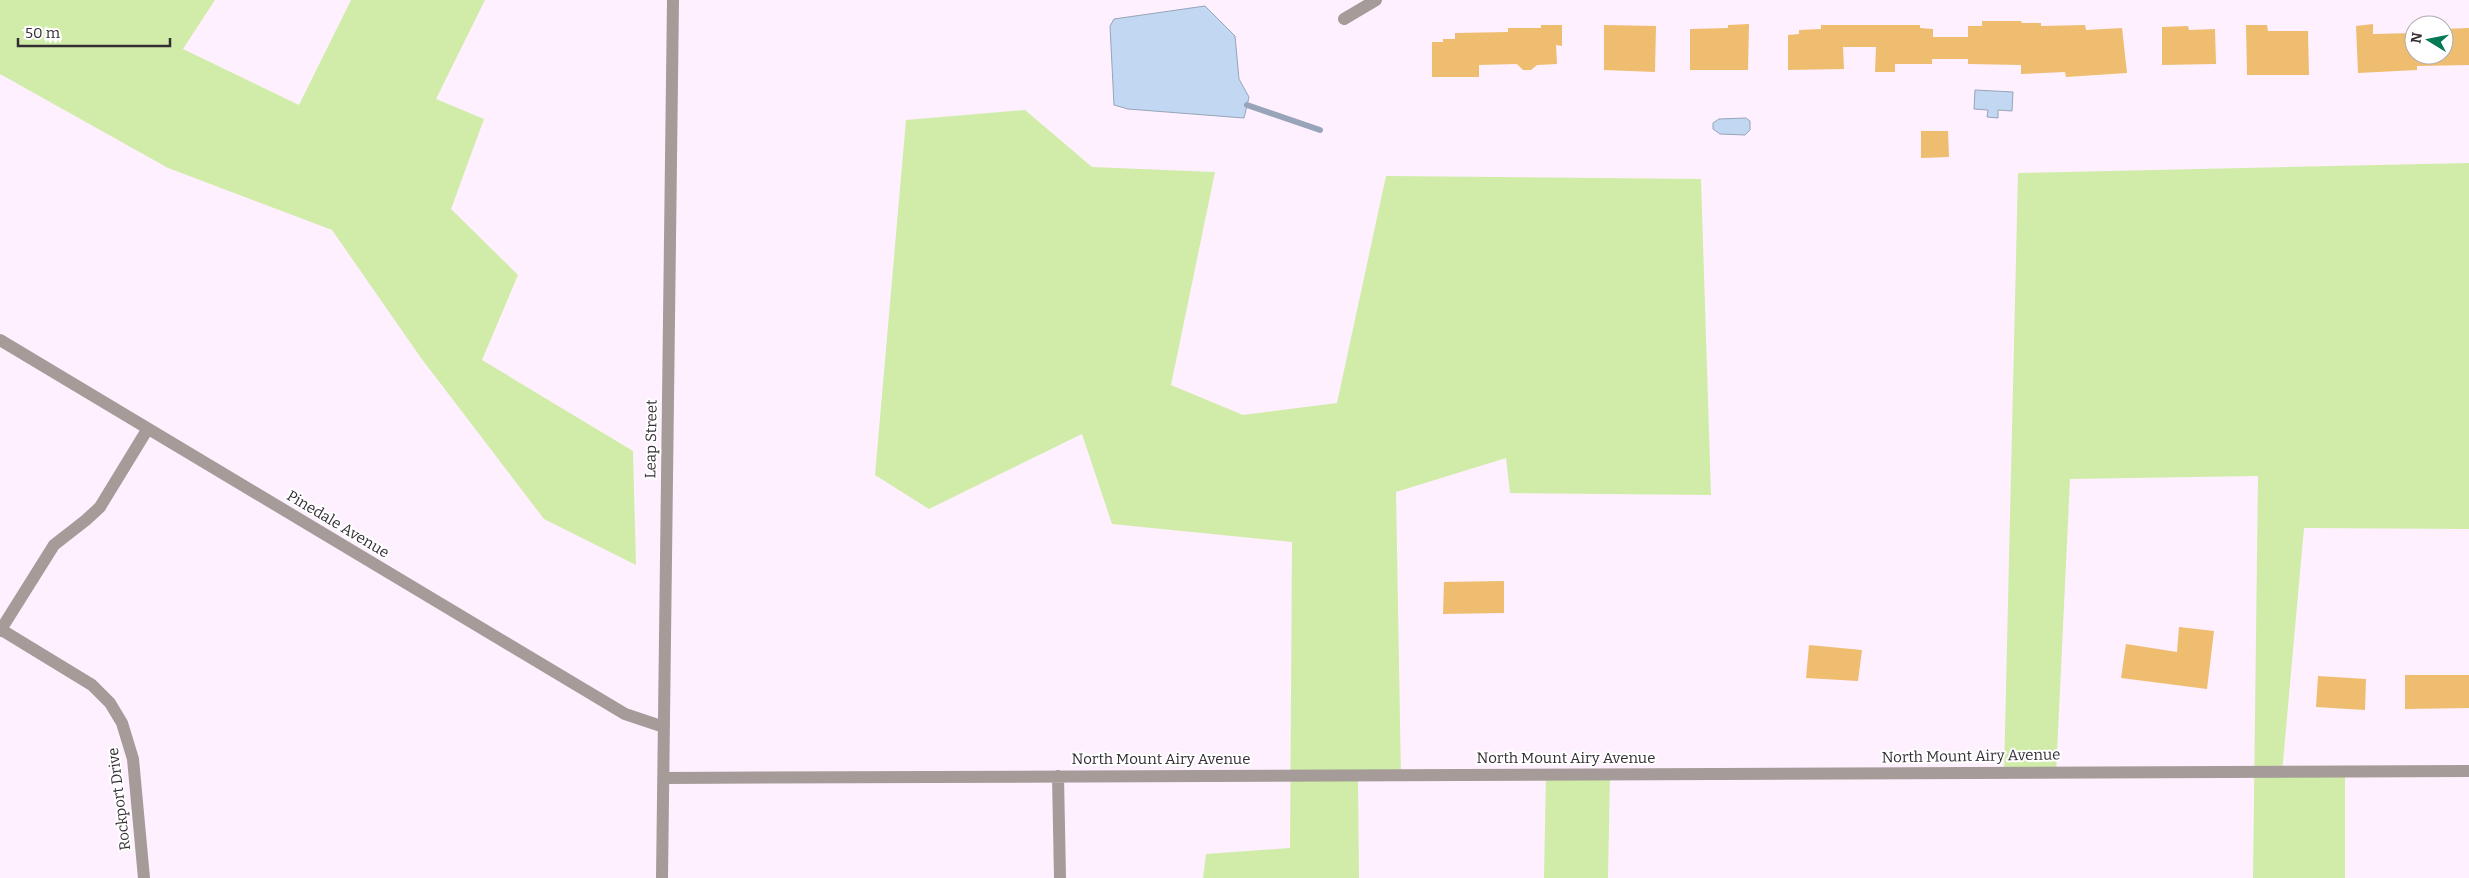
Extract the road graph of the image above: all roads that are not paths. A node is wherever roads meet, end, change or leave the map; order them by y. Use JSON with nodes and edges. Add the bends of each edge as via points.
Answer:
{"nodes":[{"id":1,"x":673,"y":0,"type":"edge"},
{"id":2,"x":1376,"y":0,"type":"edge"},
{"id":3,"x":1344,"y":19,"type":"dead end"},
{"id":4,"x":0,"y":340,"type":"edge"},
{"id":5,"x":147,"y":430,"type":"junction"},
{"id":6,"x":0,"y":630,"type":"edge"},
{"id":7,"x":664,"y":727,"type":"junction"},
{"id":8,"x":2469,"y":771,"type":"edge"},
{"id":9,"x":1058,"y":776,"type":"junction"},
{"id":10,"x":664,"y":778,"type":"junction"},
{"id":11,"x":144,"y":878,"type":"edge"},
{"id":12,"x":662,"y":878,"type":"edge"},
{"id":13,"x":1060,"y":878,"type":"edge"}],
"edges":[{"from":1,"to":7,"type":"street","name":"Leap Street"},
{"from":2,"to":3,"type":"street"},
{"from":4,"to":5,"type":"street","name":"Pinedale Avenue"},
{"from":5,"to":6,"type":"street","via":[[100,506],[54,544]]},
{"from":5,"to":7,"type":"street","name":"Pinedale Avenue","via":[[625,714]]},
{"from":6,"to":11,"type":"street","name":"Rockport Drive","via":[[92,685],[110,703],[122,723],[133,759]]},
{"from":7,"to":10,"type":"street","name":"Leap Street"},
{"from":8,"to":9,"type":"street","name":"North Mount Airy Avenue"},
{"from":9,"to":10,"type":"street","name":"North Mount Airy Avenue"},
{"from":9,"to":13,"type":"street"},
{"from":10,"to":12,"type":"street","name":"Leap Street"}]}
